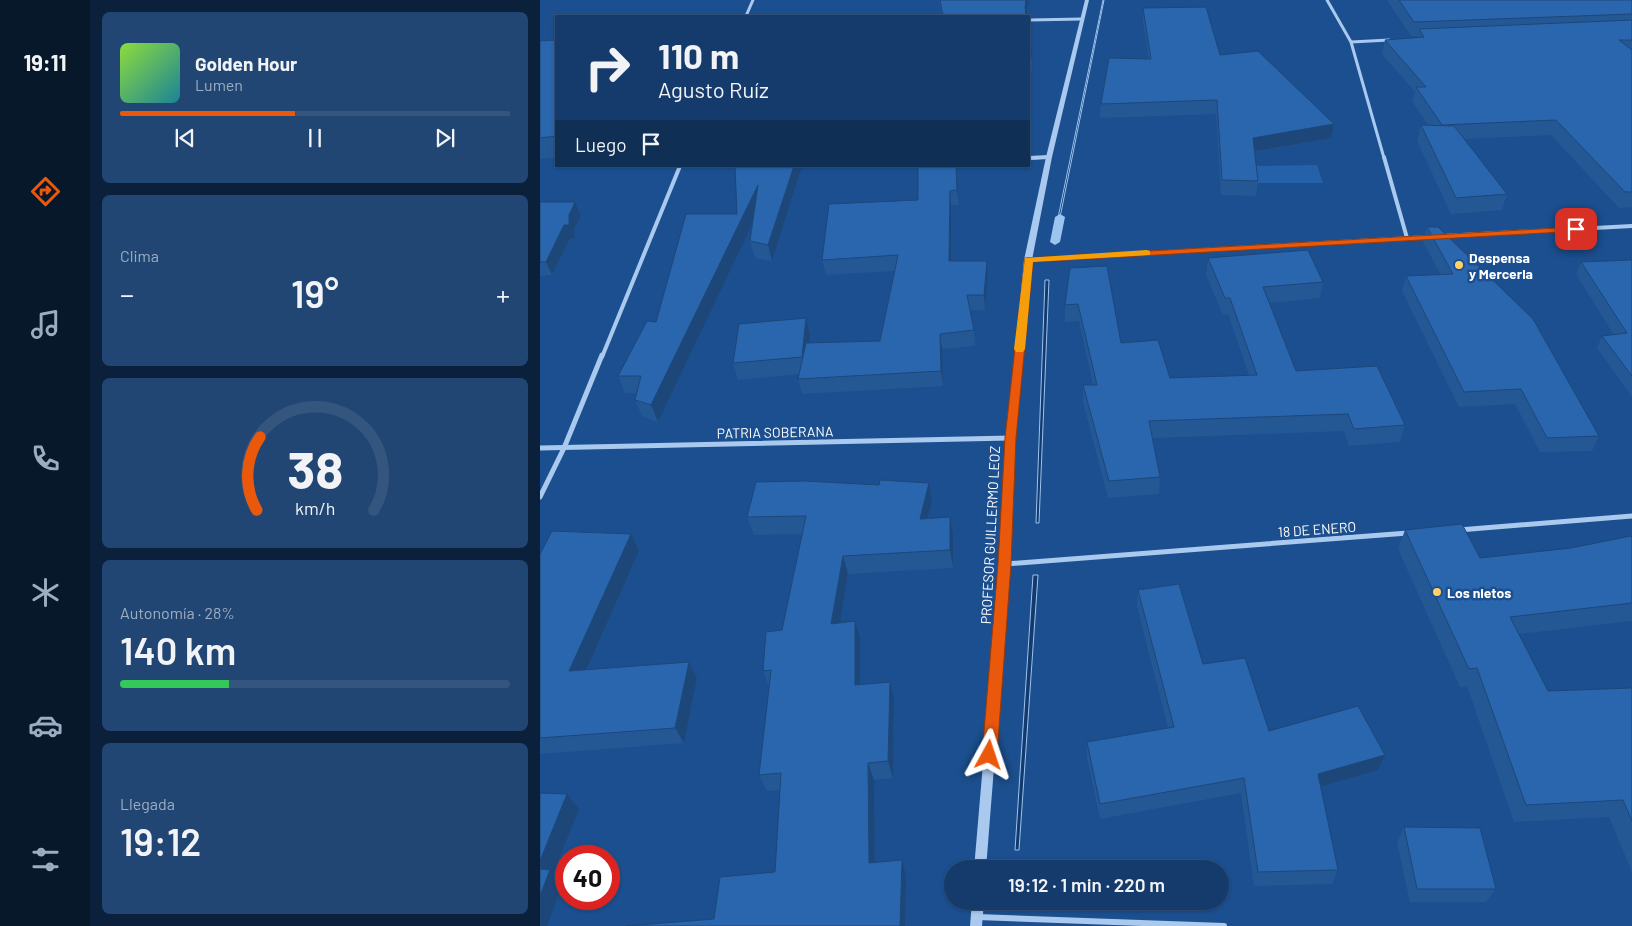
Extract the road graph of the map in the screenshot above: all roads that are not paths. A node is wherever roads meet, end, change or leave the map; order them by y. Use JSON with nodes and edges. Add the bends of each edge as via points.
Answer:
{"nodes":[{"id":1,"x":753,"y":0,"type":"edge"},
{"id":2,"x":1087,"y":0,"type":"edge"},
{"id":3,"x":1327,"y":0,"type":"edge"},
{"id":4,"x":746,"y":15,"type":"edge"},
{"id":5,"x":1082,"y":18,"type":"junction"},
{"id":6,"x":1030,"y":20,"type":"edge"},
{"id":7,"x":1390,"y":40,"type":"edge"},
{"id":8,"x":1351,"y":42,"type":"junction"},
{"id":9,"x":1030,"y":158,"type":"edge"},
{"id":10,"x":1049,"y":158,"type":"junction"},
{"id":11,"x":681,"y":167,"type":"edge"},
{"id":12,"x":1632,"y":226,"type":"edge"},
{"id":13,"x":1407,"y":238,"type":"junction"},
{"id":14,"x":1028,"y":260,"type":"junction"},
{"id":15,"x":1011,"y":438,"type":"junction"},
{"id":16,"x":540,"y":448,"type":"edge"},
{"id":17,"x":564,"y":448,"type":"junction"},
{"id":18,"x":540,"y":497,"type":"edge"},
{"id":19,"x":1632,"y":516,"type":"edge"},
{"id":20,"x":1453,"y":530,"type":"edge"},
{"id":21,"x":1413,"y":533,"type":"edge"},
{"id":22,"x":1004,"y":564,"type":"junction"},
{"id":23,"x":981,"y":860,"type":"edge"},
{"id":24,"x":976,"y":922,"type":"edge"},
{"id":25,"x":1224,"y":926,"type":"edge"}],
"edges":[{"from":1,"to":4,"type":"street"},
{"from":2,"to":5,"type":"street","name":"PROFESOR GUILLERMO LEOZ"},
{"from":3,"to":8,"type":"street"},
{"from":5,"to":6,"type":"street"},
{"from":5,"to":10,"type":"street","name":"PROFESOR GUILLERMO LEOZ"},
{"from":7,"to":8,"type":"street"},
{"from":8,"to":13,"type":"street"},
{"from":9,"to":10,"type":"street"},
{"from":10,"to":14,"type":"street","name":"PROFESOR GUILLERMO LEOZ"},
{"from":11,"to":17,"type":"street"},
{"from":12,"to":13,"type":"street"},
{"from":13,"to":14,"type":"street"},
{"from":14,"to":15,"type":"street","name":"PROFESOR GUILLERMO LEOZ"},
{"from":15,"to":17,"type":"street","name":"PATRIA SOBERANA"},
{"from":15,"to":22,"type":"street","name":"PROFESOR GUILLERMO LEOZ"},
{"from":16,"to":17,"type":"street","name":"PATRIA SOBERANA"},
{"from":17,"to":18,"type":"street"},
{"from":19,"to":20,"type":"street"},
{"from":21,"to":22,"type":"street","name":"18 DE ENERO"},
{"from":22,"to":23,"type":"street","name":"PROFESOR GUILLERMO LEOZ"},
{"from":24,"to":25,"type":"street"}]}
